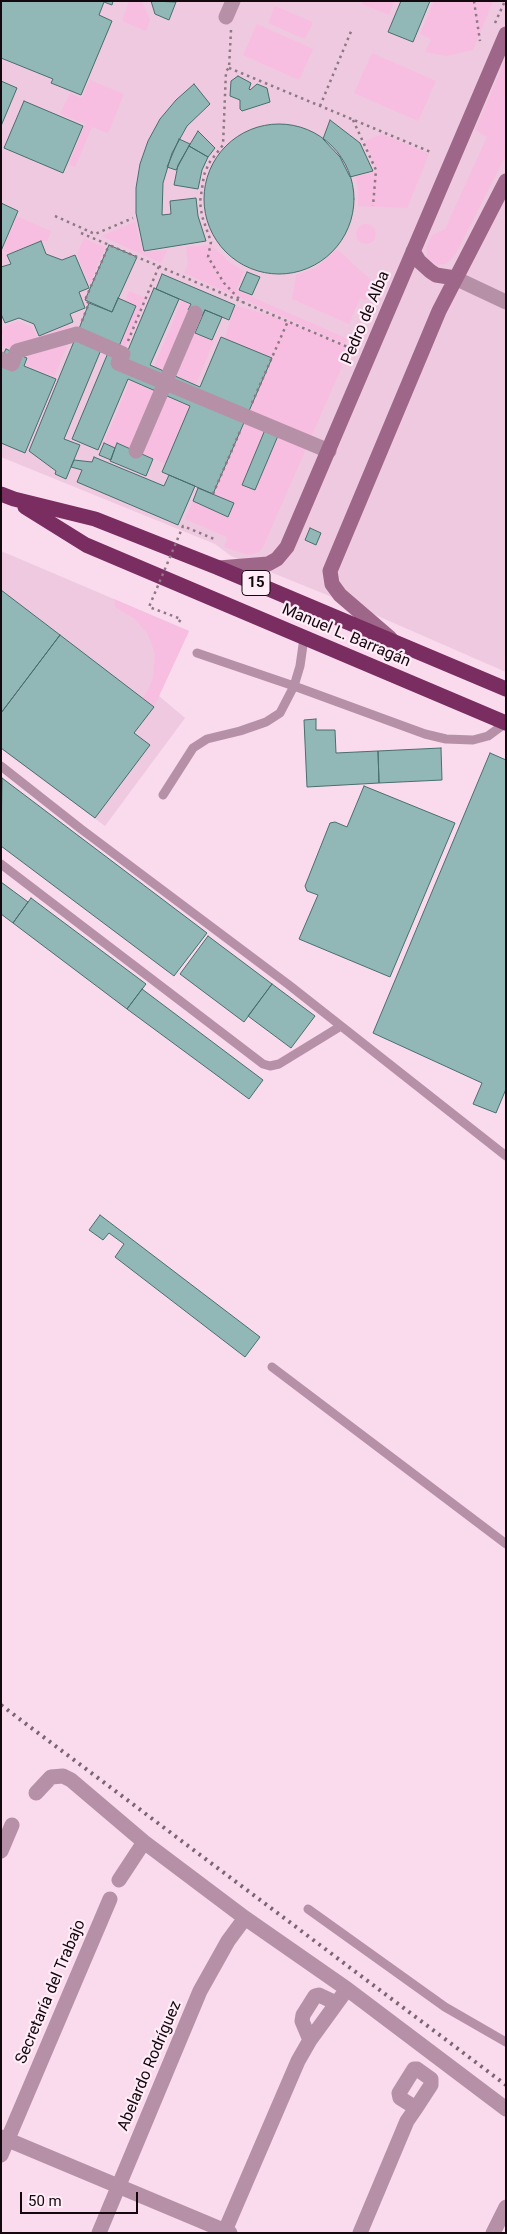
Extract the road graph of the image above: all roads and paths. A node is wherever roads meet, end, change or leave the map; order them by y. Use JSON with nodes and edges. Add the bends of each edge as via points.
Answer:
{"nodes":[{"id":1,"x":233,"y":1,"type":"edge"},
{"id":2,"x":474,"y":1,"type":"edge"},
{"id":3,"x":226,"y":17,"type":"joint"},
{"id":4,"x":352,"y":29,"type":"dead end"},
{"id":5,"x":506,"y":34,"type":"edge"},
{"id":6,"x":480,"y":40,"type":"dead end"},
{"id":7,"x":229,"y":68,"type":"junction"},
{"id":8,"x":320,"y":106,"type":"junction"},
{"id":9,"x":353,"y":119,"type":"junction"},
{"id":10,"x":433,"y":153,"type":"dead end"},
{"id":11,"x":506,"y":181,"type":"edge"},
{"id":12,"x":373,"y":206,"type":"dead end"},
{"id":13,"x":55,"y":216,"type":"dead end"},
{"id":14,"x":133,"y":218,"type":"dead end"},
{"id":15,"x":81,"y":233,"type":"dead end"},
{"id":16,"x":109,"y":245,"type":"junction"},
{"id":17,"x":413,"y":251,"type":"junction"},
{"id":18,"x":159,"y":266,"type":"junction"},
{"id":19,"x":455,"y":278,"type":"junction"},
{"id":20,"x":242,"y":302,"type":"junction"},
{"id":21,"x":506,"y":302,"type":"edge"},
{"id":22,"x":195,"y":313,"type":"dead end"},
{"id":23,"x":77,"y":334,"type":"junction"},
{"id":24,"x":350,"y":348,"type":"dead end"},
{"id":25,"x":122,"y":354,"type":"junction"},
{"id":26,"x":1,"y":359,"type":"edge"},
{"id":27,"x":165,"y":383,"type":"junction"},
{"id":28,"x":136,"y":451,"type":"dead end"},
{"id":29,"x":329,"y":451,"type":"junction"},
{"id":30,"x":7,"y":497,"type":"edge"},
{"id":31,"x":214,"y":538,"type":"dead end"},
{"id":32,"x":219,"y":568,"type":"junction"},
{"id":33,"x":179,"y":622,"type":"dead end"},
{"id":34,"x":304,"y":638,"type":"junction"},
{"id":35,"x":390,"y":639,"type":"junction"},
{"id":36,"x":197,"y":653,"type":"dead end"},
{"id":37,"x":294,"y":686,"type":"junction"},
{"id":38,"x":506,"y":689,"type":"edge"},
{"id":39,"x":506,"y":723,"type":"edge"},
{"id":40,"x":1,"y":766,"type":"edge"},
{"id":41,"x":163,"y":795,"type":"dead end"},
{"id":42,"x":1,"y":864,"type":"edge"},
{"id":43,"x":341,"y":1026,"type":"junction"},
{"id":44,"x":506,"y":1156,"type":"edge"},
{"id":45,"x":272,"y":1367,"type":"dead end"},
{"id":46,"x":506,"y":1544,"type":"edge"},
{"id":47,"x":36,"y":1792,"type":"dead end"},
{"id":48,"x":12,"y":1825,"type":"dead end"},
{"id":49,"x":144,"y":1842,"type":"junction"},
{"id":50,"x":1,"y":1851,"type":"edge"},
{"id":51,"x":119,"y":1880,"type":"dead end"},
{"id":52,"x":110,"y":1899,"type":"dead end"},
{"id":53,"x":308,"y":1909,"type":"dead end"},
{"id":54,"x":245,"y":1918,"type":"junction"},
{"id":55,"x":347,"y":1989,"type":"junction"},
{"id":56,"x":336,"y":2003,"type":"junction"},
{"id":57,"x":310,"y":2040,"type":"junction"},
{"id":58,"x":506,"y":2042,"type":"edge"},
{"id":59,"x":416,"y":2108,"type":"dead end"},
{"id":60,"x":506,"y":2109,"type":"edge"},
{"id":61,"x":4,"y":2138,"type":"edge"},
{"id":62,"x":1,"y":2155,"type":"edge"},
{"id":63,"x":118,"y":2187,"type":"junction"},
{"id":64,"x":506,"y":2207,"type":"edge"},
{"id":65,"x":226,"y":2232,"type":"edge"},
{"id":66,"x":99,"y":2233,"type":"edge"},
{"id":67,"x":360,"y":2233,"type":"edge"},
{"id":68,"x":493,"y":2233,"type":"edge"}],
"edges":[{"from":1,"to":3,"type":"street"},
{"from":2,"to":6,"type":"path"},
{"from":3,"to":7,"type":"path","via":[[232,19]]},
{"from":4,"to":8,"type":"path"},
{"from":5,"to":17,"type":"street","name":"Pedro de Alba"},
{"from":7,"to":8,"type":"path"},
{"from":7,"to":20,"type":"path","via":[[226,71],[223,145],[209,163],[200,202],[211,242],[208,257],[224,283]]},
{"from":8,"to":9,"type":"path"},
{"from":9,"to":10,"type":"path"},
{"from":9,"to":12,"type":"path","via":[[376,170]]},
{"from":11,"to":19,"type":"street"},
{"from":13,"to":14,"type":"path","via":[[95,234]]},
{"from":15,"to":16,"type":"path"},
{"from":16,"to":18,"type":"path"},
{"from":16,"to":23,"type":"path","via":[[85,300],[89,302]]},
{"from":17,"to":19,"type":"street","via":[[419,261],[436,275]]},
{"from":17,"to":29,"type":"street","name":"Pedro de Alba"},
{"from":18,"to":20,"type":"path"},
{"from":18,"to":25,"type":"path"},
{"from":19,"to":21,"type":"street"},
{"from":19,"to":35,"type":"street","via":[[418,357],[330,571],[332,584],[340,595]]},
{"from":20,"to":24,"type":"path"},
{"from":22,"to":27,"type":"street"},
{"from":23,"to":25,"type":"street"},
{"from":23,"to":26,"type":"street","via":[[17,351],[12,364]]},
{"from":25,"to":27,"type":"street","via":[[118,364]]},
{"from":27,"to":28,"type":"street"},
{"from":27,"to":29,"type":"street"},
{"from":29,"to":32,"type":"street","name":"Pedro de Alba","via":[[281,556],[268,564]]},
{"from":30,"to":32,"type":"highway","name":"Manuel L. Barragán","number":"15","via":[[95,519]]},
{"from":30,"to":34,"type":"highway","name":"Manuel L. Barragán","number":"15","via":[[86,545]]},
{"from":31,"to":33,"type":"path","bridge":true,"via":[[183,526],[149,607],[181,619]]},
{"from":32,"to":35,"type":"highway","name":"Manuel L. Barragán","number":"15"},
{"from":34,"to":37,"type":"lane"},
{"from":34,"to":39,"type":"highway","name":"Manuel L. Barragán","number":"15"},
{"from":35,"to":38,"type":"highway","name":"Manuel L. Barragán","number":"15"},
{"from":36,"to":37,"type":"lane"},
{"from":37,"to":39,"type":"lane","via":[[446,739],[473,740],[488,736]]},
{"from":37,"to":41,"type":"lane","via":[[280,713],[266,722],[207,739],[193,748]]},
{"from":40,"to":43,"type":"lane"},
{"from":42,"to":43,"type":"lane","via":[[263,1064],[279,1064]]},
{"from":43,"to":44,"type":"lane"},
{"from":45,"to":46,"type":"lane"},
{"from":47,"to":49,"type":"street","via":[[51,1777],[66,1778]]},
{"from":48,"to":50,"type":"street"},
{"from":49,"to":51,"type":"street"},
{"from":49,"to":54,"type":"street"},
{"from":52,"to":61,"type":"street","name":"Secretaría del Trabajo"},
{"from":53,"to":58,"type":"lane","via":[[445,2007]]},
{"from":54,"to":55,"type":"street"},
{"from":54,"to":63,"type":"street","name":"Abelardo Rodríguez","via":[[228,1941],[200,1992]]},
{"from":55,"to":56,"type":"street"},
{"from":55,"to":60,"type":"street"},
{"from":56,"to":57,"type":"street"},
{"from":56,"to":57,"type":"street","via":[[315,1996],[302,2021]]},
{"from":57,"to":65,"type":"street"},
{"from":59,"to":67,"type":"street","via":[[407,2121]]},
{"from":61,"to":62,"type":"street","name":"Secretaría del Trabajo"},
{"from":61,"to":63,"type":"street"},
{"from":63,"to":65,"type":"street"},
{"from":63,"to":66,"type":"street","name":"Abelardo Rodríguez"},
{"from":64,"to":68,"type":"street"}]}
